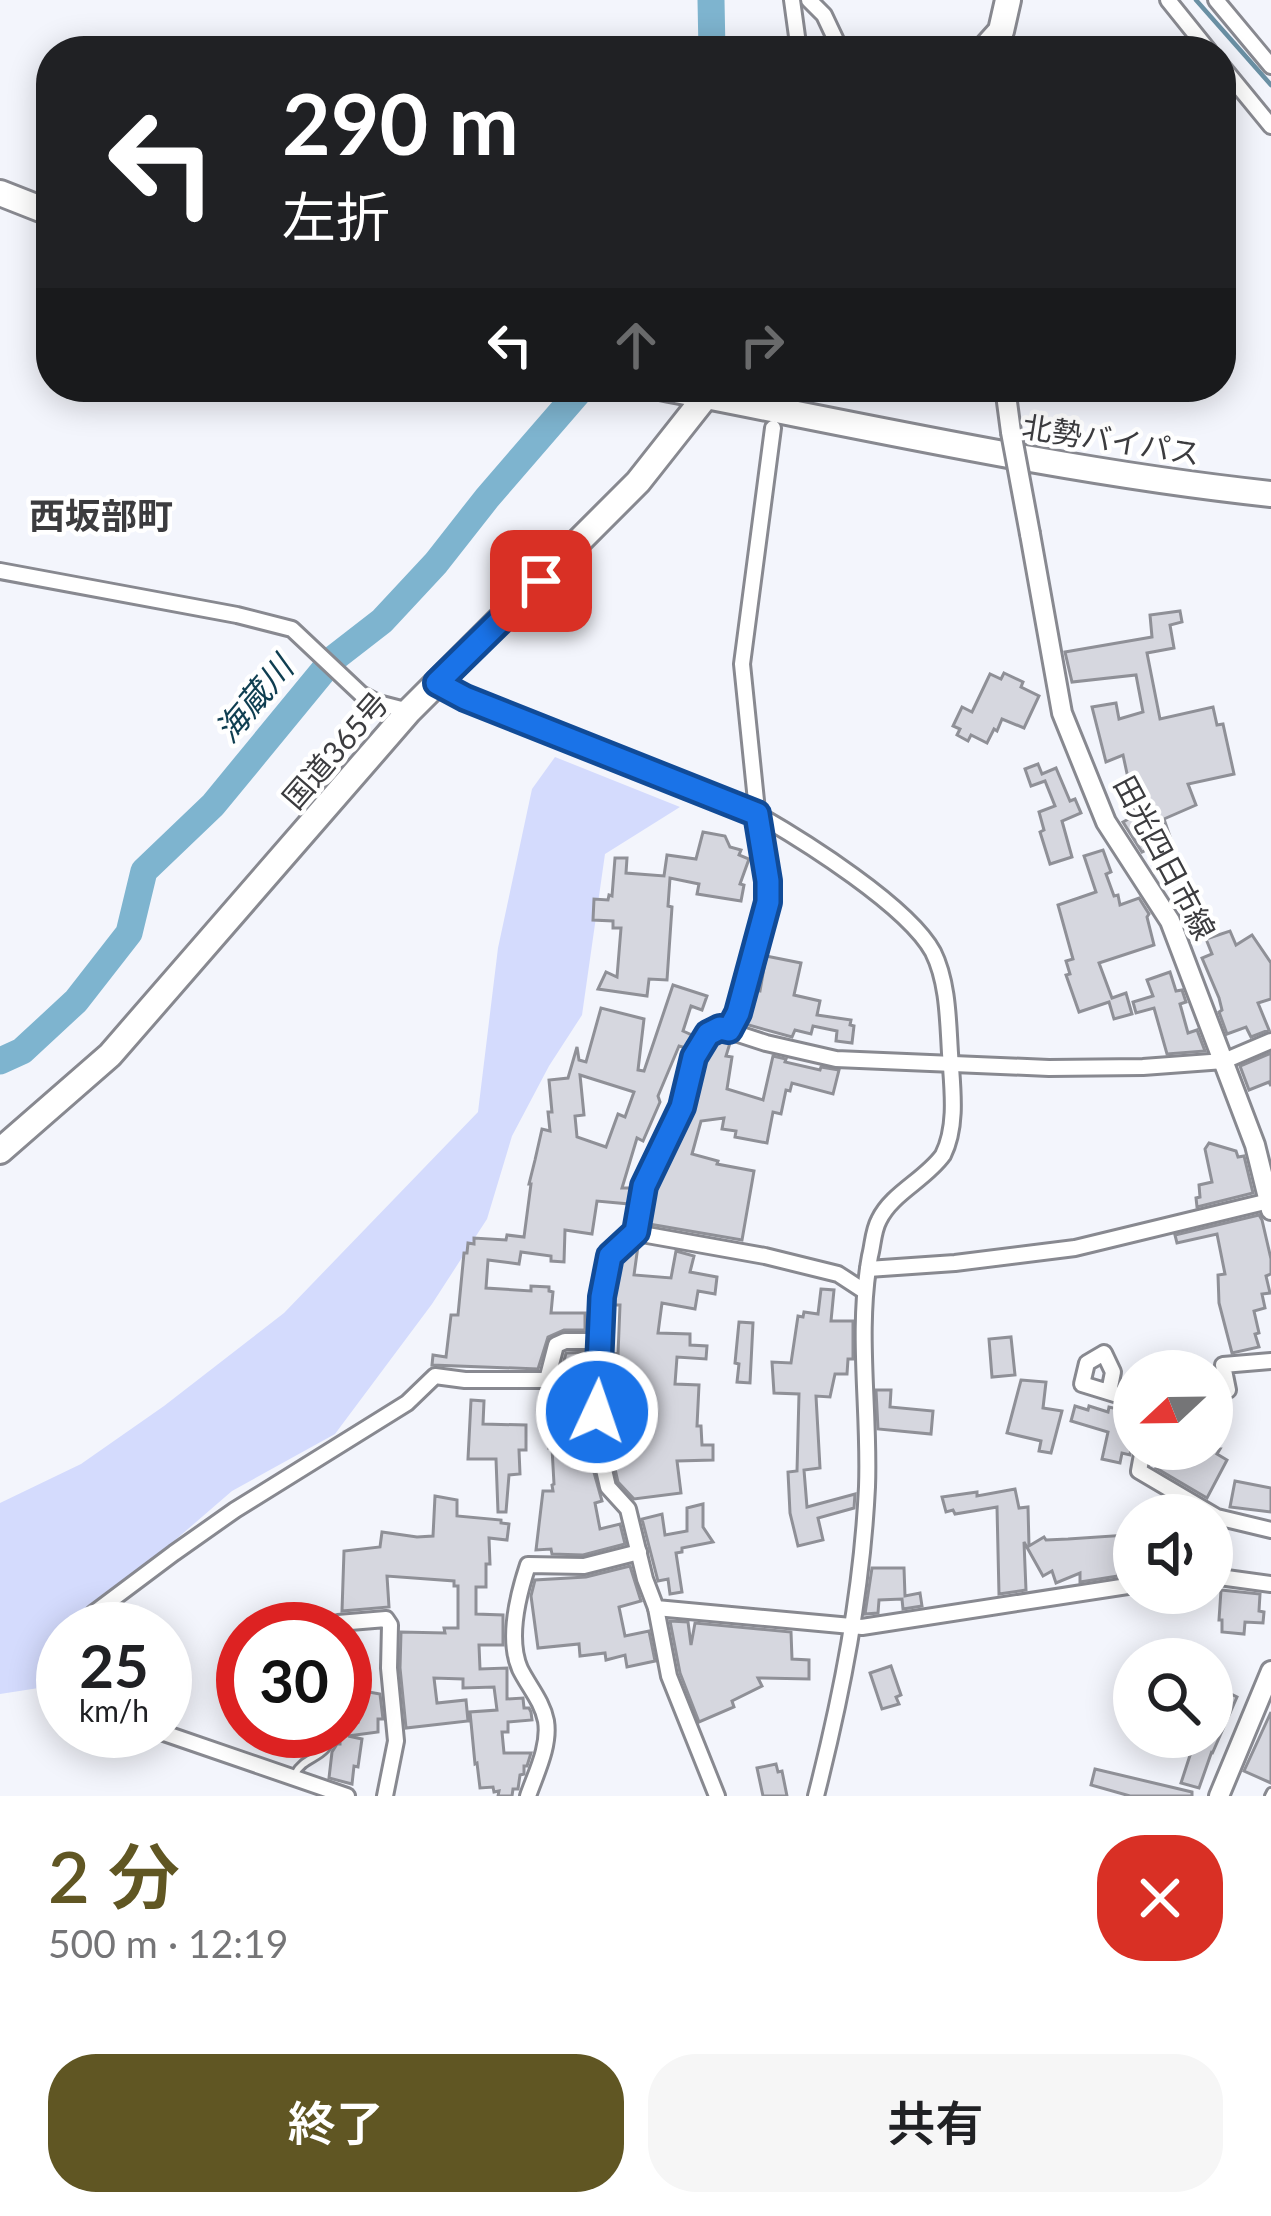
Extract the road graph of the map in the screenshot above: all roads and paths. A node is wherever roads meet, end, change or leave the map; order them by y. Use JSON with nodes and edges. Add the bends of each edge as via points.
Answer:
{"nodes":[{"id":1,"x":792,"y":0,"type":"edge"},
{"id":2,"x":809,"y":0,"type":"edge"},
{"id":3,"x":1008,"y":0,"type":"edge"},
{"id":4,"x":1168,"y":0,"type":"edge"},
{"id":5,"x":1216,"y":0,"type":"edge"},
{"id":6,"x":797,"y":36,"type":"edge"},
{"id":7,"x":834,"y":36,"type":"edge"},
{"id":8,"x":1002,"y":36,"type":"edge"},
{"id":9,"x":1197,"y":36,"type":"edge"},
{"id":10,"x":1271,"y":66,"type":"edge"},
{"id":11,"x":1236,"y":83,"type":"edge"},
{"id":12,"x":1271,"y":126,"type":"edge"},
{"id":13,"x":0,"y":193,"type":"edge"},
{"id":14,"x":36,"y":207,"type":"edge"},
{"id":15,"x":702,"y":402,"type":"edge"},
{"id":16,"x":758,"y":402,"type":"edge"},
{"id":17,"x":1007,"y":402,"type":"edge"},
{"id":18,"x":772,"y":428,"type":"dead end"},
{"id":19,"x":1271,"y":494,"type":"edge"},
{"id":20,"x":0,"y":571,"type":"edge"},
{"id":21,"x":437,"y":683,"type":"junction"},
{"id":22,"x":404,"y":709,"type":"junction"},
{"id":23,"x":757,"y":814,"type":"junction"},
{"id":24,"x":729,"y":1030,"type":"junction"},
{"id":25,"x":1271,"y":1041,"type":"edge"},
{"id":26,"x":1224,"y":1060,"type":"junction"},
{"id":27,"x":951,"y":1062,"type":"junction"},
{"id":28,"x":0,"y":1151,"type":"edge"},
{"id":29,"x":1270,"y":1205,"type":"edge"},
{"id":30,"x":636,"y":1232,"type":"junction"},
{"id":31,"x":868,"y":1269,"type":"junction"},
{"id":32,"x":864,"y":1291,"type":"junction"},
{"id":33,"x":601,"y":1341,"type":"junction"},
{"id":34,"x":1271,"y":1361,"type":"edge"},
{"id":35,"x":1233,"y":1364,"type":"edge"},
{"id":36,"x":1109,"y":1392,"type":"dead end"},
{"id":37,"x":1113,"y":1393,"type":"edge"},
{"id":38,"x":1138,"y":1470,"type":"edge"},
{"id":39,"x":1271,"y":1530,"type":"edge"},
{"id":40,"x":639,"y":1552,"type":"junction"},
{"id":41,"x":1233,"y":1579,"type":"edge"},
{"id":42,"x":1271,"y":1584,"type":"edge"},
{"id":43,"x":1113,"y":1589,"type":"edge"},
{"id":44,"x":109,"y":1602,"type":"edge"},
{"id":45,"x":656,"y":1608,"type":"junction"},
{"id":46,"x":372,"y":1621,"type":"edge"},
{"id":47,"x":853,"y":1627,"type":"junction"},
{"id":48,"x":1269,"y":1679,"type":"edge"},
{"id":49,"x":192,"y":1743,"type":"edge"},
{"id":50,"x":314,"y":1758,"type":"edge"},
{"id":51,"x":293,"y":1777,"type":"junction"},
{"id":52,"x":347,"y":1796,"type":"edge"},
{"id":53,"x":385,"y":1796,"type":"edge"},
{"id":54,"x":528,"y":1796,"type":"edge"},
{"id":55,"x":717,"y":1796,"type":"edge"},
{"id":56,"x":816,"y":1796,"type":"edge"},
{"id":57,"x":1220,"y":1796,"type":"edge"}],
"edges":[{"from":1,"to":6,"type":"street"},
{"from":2,"to":7,"type":"street"},
{"from":3,"to":8,"type":"highway"},
{"from":4,"to":9,"type":"street"},
{"from":5,"to":10,"type":"street"},
{"from":11,"to":12,"type":"street"},
{"from":13,"to":14,"type":"highway"},
{"from":15,"to":21,"type":"highway","name":"国道365号","via":[[638,482]]},
{"from":16,"to":19,"type":"highway","name":"北勢バイパス","via":[[1062,466]]},
{"from":17,"to":26,"type":"main road","name":"田光四日市線","bridge":true,"via":[[1062,712],[1106,822],[1170,921]]},
{"from":18,"to":23,"type":"street","via":[[742,664]]},
{"from":20,"to":22,"type":"street","via":[[292,629],[361,694]]},
{"from":21,"to":22,"type":"highway","name":"国道365号"},
{"from":21,"to":23,"type":"street"},
{"from":22,"to":28,"type":"highway","name":"国道365号","via":[[110,1055]]},
{"from":23,"to":24,"type":"street","via":[[768,902]]},
{"from":23,"to":27,"type":"street","via":[[884,901],[922,938],[940,970]]},
{"from":24,"to":27,"type":"street","via":[[836,1059]]},
{"from":24,"to":30,"type":"street","via":[[708,1034],[694,1057],[682,1107],[644,1186]]},
{"from":25,"to":26,"type":"street"},
{"from":26,"to":27,"type":"street","via":[[1143,1067]]},
{"from":26,"to":29,"type":"main road","name":"田光四日市線"},
{"from":27,"to":31,"type":"street","via":[[947,1146],[880,1216]]},
{"from":29,"to":31,"type":"street","via":[[1075,1248]]},
{"from":30,"to":32,"type":"street","via":[[838,1274]]},
{"from":30,"to":33,"type":"street","via":[[610,1256]]},
{"from":31,"to":32,"type":"street"},
{"from":32,"to":47,"type":"street","via":[[867,1478]]},
{"from":33,"to":40,"type":"street","via":[[603,1476],[628,1510]]},
{"from":33,"to":44,"type":"street","via":[[556,1345],[547,1380],[435,1376],[407,1403],[235,1510]]},
{"from":34,"to":35,"type":"street"},
{"from":36,"to":37,"type":"street"},
{"from":38,"to":39,"type":"street","via":[[1217,1517]]},
{"from":40,"to":45,"type":"street"},
{"from":40,"to":54,"type":"street","via":[[584,1566],[527,1565],[514,1646],[547,1724]]},
{"from":41,"to":42,"type":"street"},
{"from":43,"to":47,"type":"street"},
{"from":45,"to":47,"type":"street"},
{"from":45,"to":55,"type":"street","via":[[669,1676]]},
{"from":46,"to":53,"type":"street","via":[[390,1624],[396,1741]]},
{"from":47,"to":56,"type":"street"},
{"from":48,"to":57,"type":"main road"},
{"from":49,"to":51,"type":"street"},
{"from":50,"to":51,"type":"lane"},
{"from":51,"to":52,"type":"street"}]}
